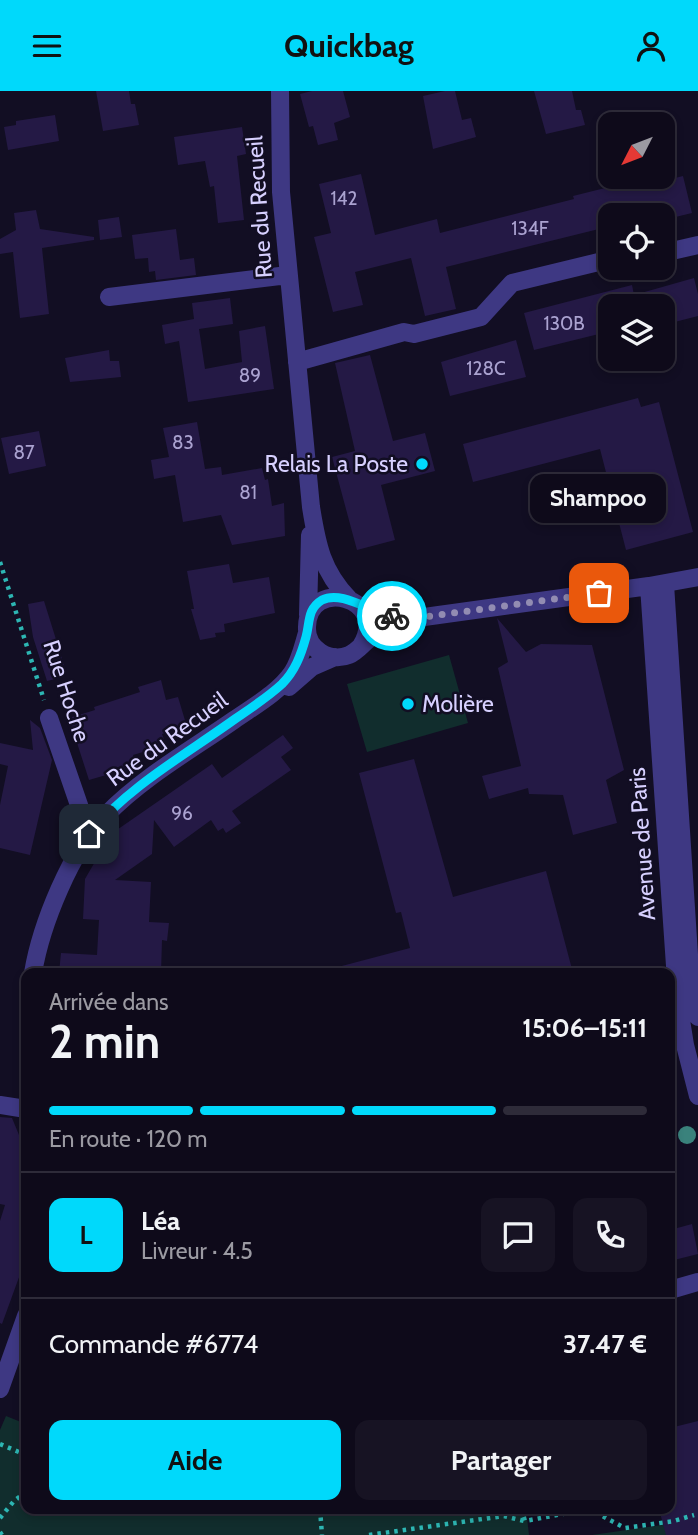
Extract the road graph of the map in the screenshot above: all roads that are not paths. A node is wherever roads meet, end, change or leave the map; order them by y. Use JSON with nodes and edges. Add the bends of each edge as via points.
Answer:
{"nodes":[{"id":1,"x":279,"y":91,"type":"edge"},
{"id":2,"x":698,"y":245,"type":"edge"},
{"id":3,"x":675,"y":250,"type":"edge"},
{"id":4,"x":598,"y":262,"type":"edge"},
{"id":5,"x":288,"y":275,"type":"junction"},
{"id":6,"x":109,"y":297,"type":"dead end"},
{"id":7,"x":297,"y":362,"type":"junction"},
{"id":8,"x":310,"y":507,"type":"junction"},
{"id":9,"x":698,"y":577,"type":"edge"},
{"id":10,"x":657,"y":585,"type":"junction"},
{"id":11,"x":354,"y":602,"type":"junction"},
{"id":12,"x":417,"y":618,"type":"junction"},
{"id":13,"x":308,"y":625,"type":"junction"},
{"id":14,"x":361,"y":646,"type":"junction"},
{"id":15,"x":335,"y":657,"type":"junction"},
{"id":16,"x":264,"y":699,"type":"junction"},
{"id":17,"x":49,"y":718,"type":"road end"},
{"id":18,"x":89,"y":834,"type":"junction"},
{"id":19,"x":34,"y":968,"type":"edge"},
{"id":20,"x":698,"y":1017,"type":"edge"},
{"id":21,"x":698,"y":1096,"type":"edge"},
{"id":22,"x":0,"y":1105,"type":"edge"},
{"id":23,"x":21,"y":1108,"type":"edge"},
{"id":24,"x":698,"y":1282,"type":"edge"},
{"id":25,"x":675,"y":1289,"type":"edge"},
{"id":26,"x":21,"y":1330,"type":"edge"},
{"id":27,"x":1,"y":1385,"type":"edge"}],
"edges":[{"from":1,"to":5,"type":"street","name":"Rue du Recueil"},
{"from":2,"to":3,"type":"street"},
{"from":4,"to":7,"type":"street","via":[[512,283],[481,317]]},
{"from":5,"to":6,"type":"street"},
{"from":5,"to":7,"type":"street","name":"Rue du Recueil"},
{"from":7,"to":8,"type":"street","name":"Rue du Recueil"},
{"from":8,"to":11,"type":"street","name":"Rue du Recueil","via":[[326,569]]},
{"from":8,"to":13,"type":"street","name":"Rue du Recueil"},
{"from":9,"to":10,"type":"street"},
{"from":10,"to":12,"type":"street"},
{"from":10,"to":20,"type":"street","name":"Avenue de Paris","via":[[690,970]]},
{"from":10,"to":21,"type":"street","name":"Avenue de Paris","via":[[677,995]]},
{"from":11,"to":12,"type":"street","via":[[382,614]]},
{"from":11,"to":13,"type":"street","via":[[325,599],[313,609]]},
{"from":11,"to":14,"type":"street","via":[[368,627]]},
{"from":12,"to":14,"type":"street","via":[[377,633]]},
{"from":13,"to":15,"type":"street","via":[[317,650]]},
{"from":13,"to":16,"type":"street","name":"Rue du Recueil","via":[[293,671]]},
{"from":14,"to":15,"type":"street","via":[[350,655]]},
{"from":15,"to":16,"type":"street","name":"Rue du Recueil"},
{"from":16,"to":18,"type":"street","name":"Rue du Recueil","via":[[143,784]]},
{"from":17,"to":18,"type":"street","name":"Rue Hoche"},
{"from":18,"to":19,"type":"street","name":"Rue du Recueil","via":[[44,927]]},
{"from":22,"to":23,"type":"street"},
{"from":24,"to":25,"type":"street"},
{"from":26,"to":27,"type":"street"}]}
